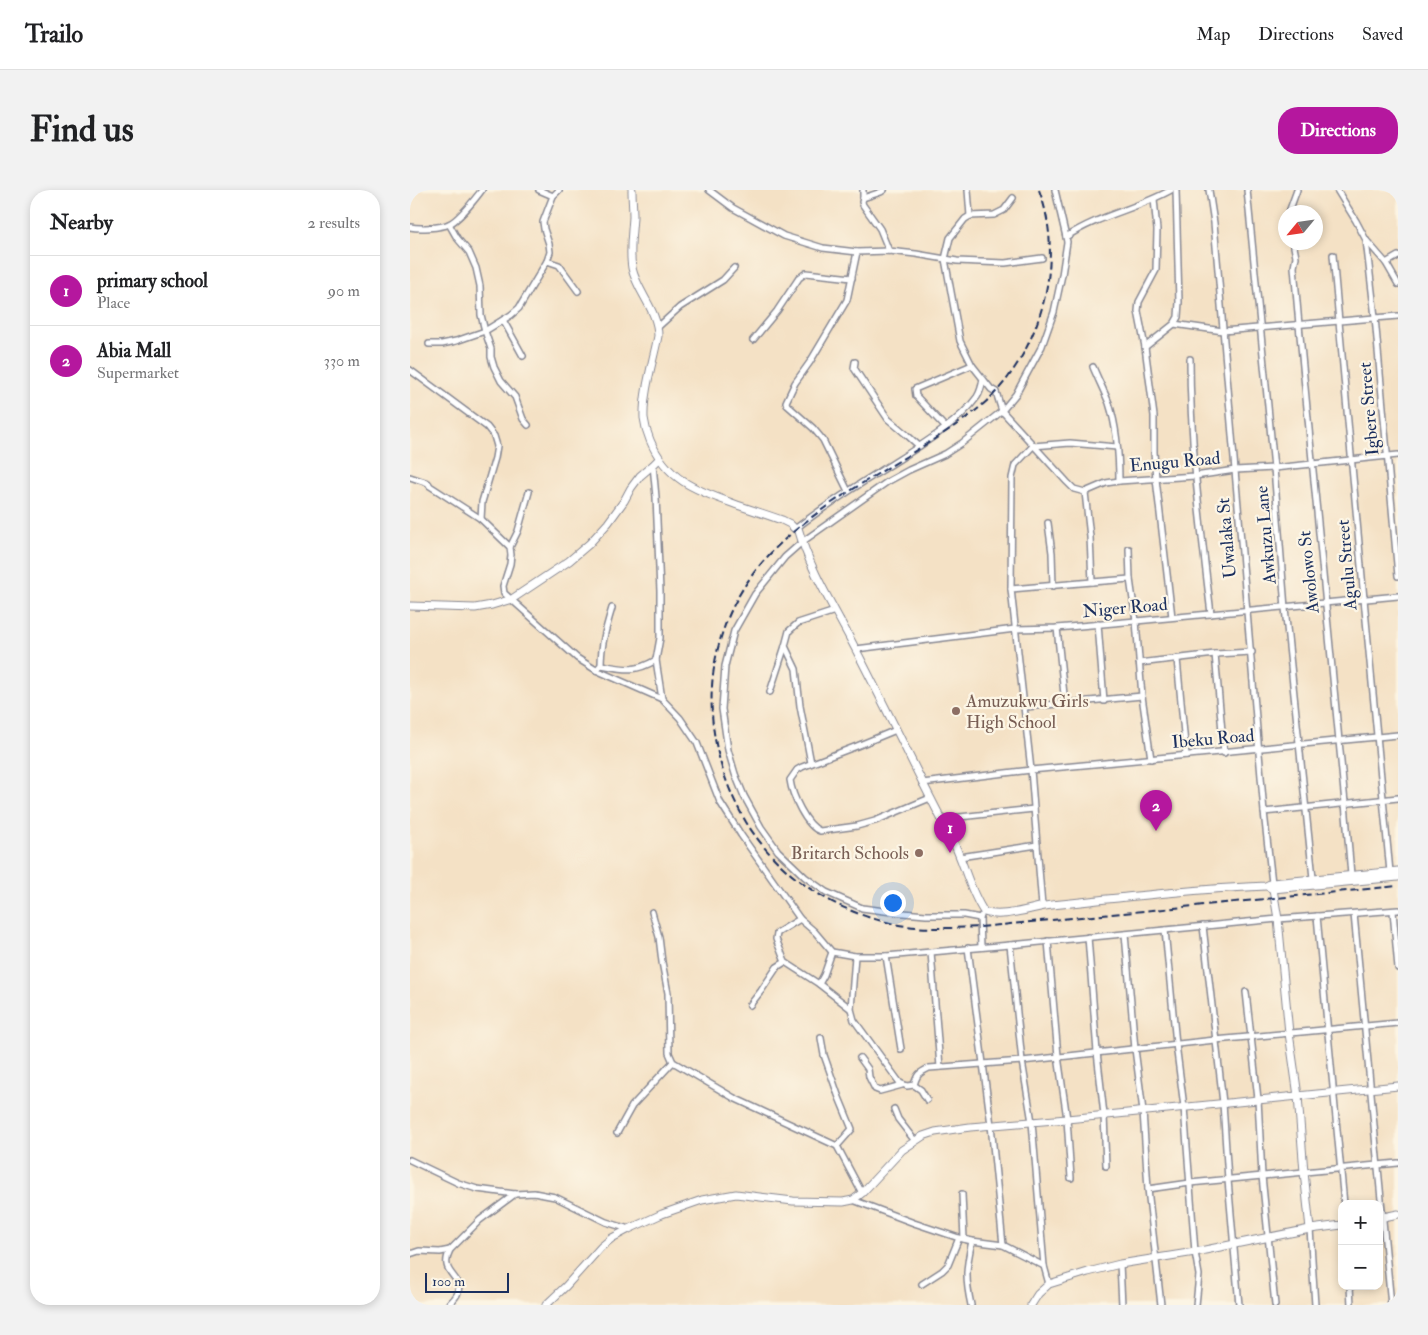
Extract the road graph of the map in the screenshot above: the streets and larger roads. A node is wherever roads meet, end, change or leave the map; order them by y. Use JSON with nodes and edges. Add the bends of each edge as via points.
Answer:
{"nodes":[{"id":1,"x":482,"y":190,"type":"edge"},
{"id":2,"x":539,"y":190,"type":"edge"},
{"id":3,"x":560,"y":190,"type":"edge"},
{"id":4,"x":632,"y":190,"type":"edge"},
{"id":5,"x":709,"y":190,"type":"edge"},
{"id":6,"x":863,"y":190,"type":"edge"},
{"id":7,"x":884,"y":190,"type":"edge"},
{"id":8,"x":968,"y":190,"type":"edge"},
{"id":9,"x":1055,"y":190,"type":"edge"},
{"id":10,"x":1170,"y":190,"type":"edge"},
{"id":11,"x":1176,"y":190,"type":"edge"},
{"id":12,"x":1209,"y":190,"type":"edge"},
{"id":13,"x":1247,"y":190,"type":"edge"},
{"id":14,"x":1297,"y":190,"type":"edge"},
{"id":15,"x":1337,"y":190,"type":"edge"},
{"id":16,"x":553,"y":196,"type":"junction"},
{"id":17,"x":863,"y":198,"type":"junction"},
{"id":18,"x":1013,"y":198,"type":"dead end"},
{"id":19,"x":1154,"y":199,"type":"junction"},
{"id":20,"x":1292,"y":205,"type":"edge"},
{"id":21,"x":970,"y":216,"type":"junction"},
{"id":22,"x":449,"y":224,"type":"junction"},
{"id":23,"x":410,"y":226,"type":"edge"},
{"id":24,"x":1066,"y":237,"type":"junction"},
{"id":25,"x":1366,"y":240,"type":"junction"},
{"id":26,"x":1295,"y":250,"type":"edge"},
{"id":27,"x":889,"y":251,"type":"junction"},
{"id":28,"x":857,"y":252,"type":"junction"},
{"id":29,"x":1333,"y":255,"type":"dead end"},
{"id":30,"x":1398,"y":256,"type":"edge"},
{"id":31,"x":1042,"y":258,"type":"dead end"},
{"id":32,"x":945,"y":259,"type":"junction"},
{"id":33,"x":547,"y":261,"type":"junction"},
{"id":34,"x":1386,"y":263,"type":"junction"},
{"id":35,"x":734,"y":268,"type":"dead end"},
{"id":36,"x":852,"y":278,"type":"junction"},
{"id":37,"x":1398,"y":284,"type":"edge"},
{"id":38,"x":578,"y":290,"type":"dead end"},
{"id":39,"x":1398,"y":316,"type":"edge"},
{"id":40,"x":1375,"y":317,"type":"junction"},
{"id":41,"x":503,"y":320,"type":"junction"},
{"id":42,"x":1338,"y":320,"type":"junction"},
{"id":43,"x":1174,"y":324,"type":"junction"},
{"id":44,"x":1299,"y":325,"type":"junction"},
{"id":45,"x":658,"y":327,"type":"junction"},
{"id":46,"x":1259,"y":328,"type":"junction"},
{"id":47,"x":485,"y":331,"type":"junction"},
{"id":48,"x":1223,"y":331,"type":"junction"},
{"id":49,"x":753,"y":340,"type":"dead end"},
{"id":50,"x":429,"y":344,"type":"dead end"},
{"id":51,"x":1145,"y":346,"type":"junction"},
{"id":52,"x":523,"y":356,"type":"dead end"},
{"id":53,"x":1190,"y":359,"type":"dead end"},
{"id":54,"x":855,"y":362,"type":"dead end"},
{"id":55,"x":972,"y":365,"type":"junction"},
{"id":56,"x":1093,"y":367,"type":"dead end"},
{"id":57,"x":410,"y":370,"type":"edge"},
{"id":58,"x":983,"y":379,"type":"junction"},
{"id":59,"x":1002,"y":411,"type":"junction"},
{"id":60,"x":528,"y":425,"type":"dead end"},
{"id":61,"x":945,"y":427,"type":"junction"},
{"id":62,"x":918,"y":446,"type":"junction"},
{"id":63,"x":1033,"y":446,"type":"junction"},
{"id":64,"x":1117,"y":447,"type":"junction"},
{"id":65,"x":1398,"y":454,"type":"edge"},
{"id":66,"x":1387,"y":456,"type":"junction"},
{"id":67,"x":659,"y":459,"type":"junction"},
{"id":68,"x":1352,"y":460,"type":"junction"},
{"id":69,"x":1312,"y":464,"type":"junction"},
{"id":70,"x":653,"y":465,"type":"junction"},
{"id":71,"x":1274,"y":468,"type":"junction"},
{"id":72,"x":1235,"y":470,"type":"junction"},
{"id":73,"x":1195,"y":476,"type":"junction"},
{"id":74,"x":410,"y":477,"type":"edge"},
{"id":75,"x":1156,"y":479,"type":"junction"},
{"id":76,"x":1119,"y":481,"type":"junction"},
{"id":77,"x":848,"y":491,"type":"junction"},
{"id":78,"x":529,"y":492,"type":"dead end"},
{"id":79,"x":1085,"y":492,"type":"junction"},
{"id":80,"x":481,"y":519,"type":"junction"},
{"id":81,"x":1048,"y":523,"type":"dead end"},
{"id":82,"x":795,"y":529,"type":"junction"},
{"id":83,"x":802,"y":542,"type":"junction"},
{"id":84,"x":510,"y":546,"type":"junction"},
{"id":85,"x":1129,"y":549,"type":"dead end"},
{"id":86,"x":1398,"y":576,"type":"edge"},
{"id":87,"x":1130,"y":579,"type":"junction"},
{"id":88,"x":1092,"y":582,"type":"junction"},
{"id":89,"x":1053,"y":586,"type":"junction"},
{"id":90,"x":1011,"y":589,"type":"junction"},
{"id":91,"x":1398,"y":596,"type":"edge"},
{"id":92,"x":512,"y":599,"type":"junction"},
{"id":93,"x":1364,"y":599,"type":"junction"},
{"id":94,"x":1325,"y":604,"type":"junction"},
{"id":95,"x":410,"y":606,"type":"edge"},
{"id":96,"x":612,"y":608,"type":"dead end"},
{"id":97,"x":1285,"y":608,"type":"junction"},
{"id":98,"x":1248,"y":610,"type":"junction"},
{"id":99,"x":835,"y":611,"type":"junction"},
{"id":100,"x":1211,"y":614,"type":"junction"},
{"id":101,"x":1172,"y":617,"type":"junction"},
{"id":102,"x":1136,"y":621,"type":"junction"},
{"id":103,"x":1098,"y":624,"type":"junction"},
{"id":104,"x":1057,"y":628,"type":"junction"},
{"id":105,"x":1015,"y":629,"type":"junction"},
{"id":106,"x":785,"y":646,"type":"junction"},
{"id":107,"x":856,"y":649,"type":"junction"},
{"id":108,"x":1252,"y":652,"type":"junction"},
{"id":109,"x":1215,"y":654,"type":"junction"},
{"id":110,"x":1178,"y":659,"type":"junction"},
{"id":111,"x":656,"y":660,"type":"junction"},
{"id":112,"x":1139,"y":663,"type":"junction"},
{"id":113,"x":601,"y":665,"type":"junction"},
{"id":114,"x":596,"y":670,"type":"junction"},
{"id":115,"x":770,"y":692,"type":"dead end"},
{"id":116,"x":1142,"y":696,"type":"junction"},
{"id":117,"x":662,"y":700,"type":"junction"},
{"id":118,"x":1104,"y":700,"type":"junction"},
{"id":119,"x":1065,"y":704,"type":"junction"},
{"id":120,"x":1025,"y":707,"type":"junction"},
{"id":121,"x":896,"y":730,"type":"junction"},
{"id":122,"x":1398,"y":735,"type":"edge"},
{"id":123,"x":1378,"y":737,"type":"junction"},
{"id":124,"x":1339,"y":741,"type":"junction"},
{"id":125,"x":1300,"y":744,"type":"junction"},
{"id":126,"x":1259,"y":749,"type":"junction"},
{"id":127,"x":1224,"y":753,"type":"junction"},
{"id":128,"x":1186,"y":755,"type":"junction"},
{"id":129,"x":1151,"y":759,"type":"junction"},
{"id":130,"x":811,"y":763,"type":"junction"},
{"id":131,"x":1031,"y":770,"type":"junction"},
{"id":132,"x":922,"y":783,"type":"junction"},
{"id":133,"x":930,"y":798,"type":"junction"},
{"id":134,"x":1398,"y":798,"type":"edge"},
{"id":135,"x":1383,"y":800,"type":"junction"},
{"id":136,"x":1345,"y":803,"type":"junction"},
{"id":137,"x":1305,"y":808,"type":"junction"},
{"id":138,"x":1034,"y":809,"type":"junction"},
{"id":139,"x":1264,"y":812,"type":"junction"},
{"id":140,"x":941,"y":819,"type":"junction"},
{"id":141,"x":1037,"y":845,"type":"junction"},
{"id":142,"x":960,"y":857,"type":"junction"},
{"id":143,"x":1394,"y":872,"type":"edge"},
{"id":144,"x":1351,"y":875,"type":"junction"},
{"id":145,"x":1398,"y":877,"type":"edge"},
{"id":146,"x":1313,"y":878,"type":"junction"},
{"id":147,"x":1270,"y":886,"type":"junction"},
{"id":148,"x":1042,"y":906,"type":"junction"},
{"id":149,"x":1396,"y":911,"type":"edge"},
{"id":150,"x":652,"y":912,"type":"dead end"},
{"id":151,"x":1354,"y":914,"type":"junction"},
{"id":152,"x":982,"y":915,"type":"junction"},
{"id":153,"x":1317,"y":916,"type":"junction"},
{"id":154,"x":800,"y":919,"type":"junction"},
{"id":155,"x":1278,"y":919,"type":"junction"},
{"id":156,"x":1203,"y":926,"type":"junction"},
{"id":157,"x":1165,"y":930,"type":"junction"},
{"id":158,"x":1125,"y":934,"type":"junction"},
{"id":159,"x":1088,"y":937,"type":"junction"},
{"id":160,"x":1048,"y":941,"type":"junction"},
{"id":161,"x":1010,"y":945,"type":"junction"},
{"id":162,"x":981,"y":947,"type":"junction"},
{"id":163,"x":968,"y":948,"type":"junction"},
{"id":164,"x":832,"y":952,"type":"junction"},
{"id":165,"x":931,"y":952,"type":"junction"},
{"id":166,"x":854,"y":956,"type":"junction"},
{"id":167,"x":886,"y":956,"type":"junction"},
{"id":168,"x":785,"y":962,"type":"junction"},
{"id":169,"x":1398,"y":968,"type":"edge"},
{"id":170,"x":819,"y":984,"type":"junction"},
{"id":171,"x":1246,"y":992,"type":"dead end"},
{"id":172,"x":750,"y":1005,"type":"dead end"},
{"id":173,"x":851,"y":1009,"type":"junction"},
{"id":174,"x":1398,"y":1024,"type":"edge"},
{"id":175,"x":1365,"y":1026,"type":"junction"},
{"id":176,"x":1327,"y":1030,"type":"junction"},
{"id":177,"x":1289,"y":1033,"type":"junction"},
{"id":178,"x":1250,"y":1037,"type":"junction"},
{"id":179,"x":821,"y":1038,"type":"dead end"},
{"id":180,"x":1215,"y":1040,"type":"junction"},
{"id":181,"x":1176,"y":1044,"type":"junction"},
{"id":182,"x":1135,"y":1048,"type":"junction"},
{"id":183,"x":901,"y":1049,"type":"dead end"},
{"id":184,"x":1097,"y":1052,"type":"junction"},
{"id":185,"x":1058,"y":1056,"type":"junction"},
{"id":186,"x":860,"y":1058,"type":"dead end"},
{"id":187,"x":1022,"y":1061,"type":"junction"},
{"id":188,"x":673,"y":1062,"type":"junction"},
{"id":189,"x":982,"y":1064,"type":"junction"},
{"id":190,"x":940,"y":1067,"type":"junction"},
{"id":191,"x":902,"y":1085,"type":"junction"},
{"id":192,"x":914,"y":1085,"type":"junction"},
{"id":193,"x":1398,"y":1086,"type":"edge"},
{"id":194,"x":1370,"y":1089,"type":"junction"},
{"id":195,"x":1333,"y":1094,"type":"junction"},
{"id":196,"x":1298,"y":1096,"type":"junction"},
{"id":197,"x":1258,"y":1099,"type":"junction"},
{"id":198,"x":928,"y":1100,"type":"dead end"},
{"id":199,"x":1223,"y":1103,"type":"junction"},
{"id":200,"x":1184,"y":1107,"type":"junction"},
{"id":201,"x":894,"y":1109,"type":"dead end"},
{"id":202,"x":1143,"y":1111,"type":"junction"},
{"id":203,"x":1104,"y":1115,"type":"junction"},
{"id":204,"x":1067,"y":1119,"type":"junction"},
{"id":205,"x":1032,"y":1122,"type":"junction"},
{"id":206,"x":991,"y":1125,"type":"junction"},
{"id":207,"x":617,"y":1133,"type":"dead end"},
{"id":208,"x":914,"y":1141,"type":"junction"},
{"id":209,"x":836,"y":1146,"type":"junction"},
{"id":210,"x":410,"y":1160,"type":"edge"},
{"id":211,"x":1398,"y":1163,"type":"edge"},
{"id":212,"x":1377,"y":1164,"type":"junction"},
{"id":213,"x":1106,"y":1166,"type":"dead end"},
{"id":214,"x":1341,"y":1168,"type":"junction"},
{"id":215,"x":1304,"y":1172,"type":"junction"},
{"id":216,"x":1262,"y":1176,"type":"junction"},
{"id":217,"x":1071,"y":1178,"type":"dead end"},
{"id":218,"x":1228,"y":1180,"type":"junction"},
{"id":219,"x":1190,"y":1183,"type":"junction"},
{"id":220,"x":1148,"y":1189,"type":"junction"},
{"id":221,"x":862,"y":1193,"type":"junction"},
{"id":222,"x":515,"y":1194,"type":"junction"},
{"id":223,"x":962,"y":1194,"type":"dead end"},
{"id":224,"x":853,"y":1200,"type":"junction"},
{"id":225,"x":1344,"y":1200,"type":"edge"},
{"id":226,"x":1380,"y":1200,"type":"edge"},
{"id":227,"x":1398,"y":1214,"type":"edge"},
{"id":228,"x":1383,"y":1218,"type":"edge"},
{"id":229,"x":1338,"y":1226,"type":"edge"},
{"id":230,"x":629,"y":1229,"type":"junction"},
{"id":231,"x":1310,"y":1229,"type":"junction"},
{"id":232,"x":1383,"y":1237,"type":"edge"},
{"id":233,"x":1268,"y":1238,"type":"junction"},
{"id":234,"x":962,"y":1239,"type":"junction"},
{"id":235,"x":972,"y":1241,"type":"junction"},
{"id":236,"x":1004,"y":1245,"type":"junction"},
{"id":237,"x":1234,"y":1245,"type":"junction"},
{"id":238,"x":450,"y":1250,"type":"junction"},
{"id":239,"x":1195,"y":1252,"type":"junction"},
{"id":240,"x":410,"y":1254,"type":"edge"},
{"id":241,"x":1156,"y":1258,"type":"junction"},
{"id":242,"x":1120,"y":1264,"type":"junction"},
{"id":243,"x":1044,"y":1266,"type":"junction"},
{"id":244,"x":922,"y":1284,"type":"dead end"},
{"id":245,"x":1049,"y":1284,"type":"junction"},
{"id":246,"x":1350,"y":1290,"type":"edge"},
{"id":247,"x":448,"y":1305,"type":"edge"},
{"id":248,"x":546,"y":1305,"type":"edge"},
{"id":249,"x":971,"y":1305,"type":"edge"},
{"id":250,"x":1031,"y":1305,"type":"edge"},
{"id":251,"x":1122,"y":1305,"type":"edge"},
{"id":252,"x":1161,"y":1305,"type":"edge"},
{"id":253,"x":1196,"y":1305,"type":"edge"},
{"id":254,"x":1239,"y":1305,"type":"edge"},
{"id":255,"x":1275,"y":1305,"type":"edge"},
{"id":256,"x":1315,"y":1305,"type":"edge"},
{"id":257,"x":1351,"y":1305,"type":"edge"},
{"id":258,"x":1390,"y":1305,"type":"edge"}],
"edges":[{"from":1,"to":22,"type":"street"},
{"from":2,"to":16,"type":"street"},
{"from":3,"to":16,"type":"street"},
{"from":4,"to":45,"type":"street","via":[[632,269]]},
{"from":5,"to":28,"type":"street","via":[[733,208],[784,236],[823,248]]},
{"from":6,"to":17,"type":"street"},
{"from":7,"to":17,"type":"street"},
{"from":8,"to":21,"type":"street"},
{"from":9,"to":24,"type":"street"},
{"from":10,"to":19,"type":"street"},
{"from":11,"to":43,"type":"street","via":[[1179,302]]},
{"from":12,"to":48,"type":"street","name":"Uwalaka St"},
{"from":13,"to":46,"type":"street","name":"Awkuzu Lane"},
{"from":14,"to":20,"type":"street"},
{"from":15,"to":25,"type":"street"},
{"from":16,"to":33,"type":"street","via":[[544,222],[550,252]]},
{"from":17,"to":27,"type":"street","via":[[863,205],[880,229]]},
{"from":18,"to":21,"type":"street","via":[[1004,210],[994,215]]},
{"from":19,"to":24,"type":"street","via":[[1115,212]]},
{"from":19,"to":51,"type":"street","via":[[1156,270],[1139,302],[1138,311]]},
{"from":21,"to":32,"type":"street","via":[[950,238]]},
{"from":22,"to":23,"type":"street","via":[[419,229]]},
{"from":22,"to":47,"type":"street","via":[[476,268]]},
{"from":24,"to":59,"type":"street","via":[[1054,312],[1042,346],[1016,394]]},
{"from":25,"to":34,"type":"street"},
{"from":25,"to":40,"type":"street","name":"Igbere Street"},
{"from":26,"to":44,"type":"street","name":"Awolowo St"},
{"from":27,"to":28,"type":"street"},
{"from":27,"to":32,"type":"street"},
{"from":28,"to":36,"type":"street"},
{"from":29,"to":42,"type":"street","name":"Agulu Street"},
{"from":30,"to":34,"type":"street"},
{"from":31,"to":32,"type":"street","via":[[1004,263]]},
{"from":32,"to":55,"type":"street","via":[[960,341]]},
{"from":33,"to":38,"type":"street","via":[[559,265]]},
{"from":33,"to":41,"type":"street","via":[[519,308]]},
{"from":34,"to":37,"type":"street"},
{"from":35,"to":45,"type":"street","via":[[723,280],[680,307]]},
{"from":36,"to":49,"type":"street","via":[[803,274]]},
{"from":36,"to":77,"type":"street","via":[[846,300],[786,402],[822,440]]},
{"from":39,"to":40,"type":"street"},
{"from":40,"to":42,"type":"street"},
{"from":40,"to":66,"type":"street","name":"Igbere Street"},
{"from":41,"to":47,"type":"street"},
{"from":41,"to":52,"type":"street"},
{"from":42,"to":44,"type":"street"},
{"from":42,"to":68,"type":"street","name":"Agulu Street"},
{"from":43,"to":48,"type":"street"},
{"from":43,"to":51,"type":"street"},
{"from":44,"to":46,"type":"street"},
{"from":44,"to":69,"type":"street","name":"Awolowo St"},
{"from":45,"to":67,"type":"street","via":[[644,420]]},
{"from":46,"to":48,"type":"street"},
{"from":46,"to":71,"type":"street","name":"Awkuzu Lane"},
{"from":47,"to":50,"type":"street","via":[[456,341]]},
{"from":47,"to":60,"type":"street","via":[[494,367],[515,397]]},
{"from":48,"to":72,"type":"street","name":"Uwalaka St"},
{"from":51,"to":75,"type":"street","via":[[1154,416]]},
{"from":53,"to":73,"type":"street"},
{"from":54,"to":62,"type":"street","via":[[854,368],[880,409]]},
{"from":55,"to":58,"type":"street"},
{"from":55,"to":61,"type":"street","via":[[915,389],[916,396]]},
{"from":56,"to":64,"type":"street","via":[[1108,403]]},
{"from":57,"to":80,"type":"street","via":[[494,436],[495,458],[482,502]]},
{"from":58,"to":59,"type":"street","via":[[996,392]]},
{"from":58,"to":61,"type":"street","via":[[978,396]]},
{"from":59,"to":63,"type":"street"},
{"from":59,"to":83,"type":"street","via":[[956,447],[887,482]]},
{"from":61,"to":62,"type":"street"},
{"from":62,"to":77,"type":"street"},
{"from":63,"to":64,"type":"street","via":[[1070,443]]},
{"from":63,"to":79,"type":"street","via":[[1066,482]]},
{"from":63,"to":90,"type":"street","via":[[1015,465],[1012,478]]},
{"from":64,"to":76,"type":"street"},
{"from":65,"to":66,"type":"street","name":"Enugu Road"},
{"from":66,"to":68,"type":"street","name":"Enugu Road"},
{"from":66,"to":86,"type":"street","name":"Igbere Street"},
{"from":67,"to":70,"type":"street"},
{"from":67,"to":82,"type":"street","via":[[666,468],[700,492],[782,520]]},
{"from":68,"to":69,"type":"street","name":"Enugu Road"},
{"from":68,"to":93,"type":"street","name":"Agulu Street"},
{"from":69,"to":71,"type":"street","name":"Enugu Road"},
{"from":69,"to":94,"type":"street","name":"Awolowo St"},
{"from":70,"to":92,"type":"street","via":[[640,476],[608,523],[589,544],[569,562]]},
{"from":70,"to":111,"type":"street","via":[[660,591],[660,638]]},
{"from":71,"to":72,"type":"street","name":"Enugu Road"},
{"from":71,"to":97,"type":"street","name":"Awkuzu Lane"},
{"from":72,"to":73,"type":"street","name":"Enugu Road"},
{"from":72,"to":98,"type":"street","name":"Uwalaka St"},
{"from":73,"to":75,"type":"street","name":"Enugu Road"},
{"from":73,"to":100,"type":"street"},
{"from":74,"to":80,"type":"street","via":[[428,482]]},
{"from":75,"to":76,"type":"street","name":"Enugu Road"},
{"from":75,"to":101,"type":"street"},
{"from":76,"to":79,"type":"street","name":"Enugu Road"},
{"from":77,"to":82,"type":"street"},
{"from":78,"to":84,"type":"street","via":[[518,531]]},
{"from":79,"to":88,"type":"street"},
{"from":80,"to":84,"type":"street"},
{"from":81,"to":89,"type":"street"},
{"from":82,"to":83,"type":"street","via":[[798,528]]},
{"from":83,"to":99,"type":"street"},
{"from":83,"to":152,"type":"street","via":[[785,557],[755,594],[734,631],[725,666],[722,709],[728,750],[744,796],[778,851],[826,892],[862,908],[926,915]]},
{"from":84,"to":92,"type":"street","via":[[510,564],[503,590]]},
{"from":85,"to":87,"type":"street"},
{"from":87,"to":88,"type":"street"},
{"from":87,"to":102,"type":"street"},
{"from":88,"to":89,"type":"street"},
{"from":89,"to":90,"type":"street"},
{"from":90,"to":105,"type":"street"},
{"from":91,"to":93,"type":"street","name":"Niger Road"},
{"from":92,"to":95,"type":"street","via":[[474,608]]},
{"from":92,"to":114,"type":"street","via":[[577,658]]},
{"from":93,"to":94,"type":"street","name":"Niger Road"},
{"from":93,"to":123,"type":"street","name":"Agulu Street"},
{"from":94,"to":97,"type":"street","name":"Niger Road"},
{"from":94,"to":124,"type":"street","name":"Awolowo St"},
{"from":96,"to":113,"type":"street","via":[[603,635]]},
{"from":97,"to":98,"type":"street","name":"Niger Road"},
{"from":97,"to":125,"type":"street","name":"Awkuzu Lane"},
{"from":98,"to":100,"type":"street","name":"Niger Road"},
{"from":98,"to":108,"type":"street","name":"Uwalaka St"},
{"from":99,"to":106,"type":"street","via":[[793,626]]},
{"from":99,"to":107,"type":"street"},
{"from":100,"to":101,"type":"street","name":"Niger Road"},
{"from":101,"to":102,"type":"street","name":"Niger Road"},
{"from":102,"to":103,"type":"street","name":"Niger Road"},
{"from":102,"to":112,"type":"street"},
{"from":103,"to":104,"type":"street","name":"Niger Road"},
{"from":103,"to":118,"type":"street"},
{"from":104,"to":105,"type":"street","name":"Niger Road"},
{"from":104,"to":119,"type":"street"},
{"from":105,"to":107,"type":"street","name":"Niger Road"},
{"from":105,"to":120,"type":"street"},
{"from":106,"to":115,"type":"street"},
{"from":106,"to":130,"type":"street","via":[[796,669]]},
{"from":107,"to":121,"type":"street"},
{"from":108,"to":109,"type":"street"},
{"from":108,"to":126,"type":"street","name":"Uwalaka St"},
{"from":109,"to":110,"type":"street"},
{"from":109,"to":127,"type":"street"},
{"from":110,"to":112,"type":"street"},
{"from":110,"to":128,"type":"street"},
{"from":111,"to":113,"type":"street","via":[[624,670]]},
{"from":111,"to":117,"type":"street"},
{"from":112,"to":116,"type":"street"},
{"from":113,"to":114,"type":"street"},
{"from":114,"to":117,"type":"street"},
{"from":116,"to":118,"type":"street"},
{"from":116,"to":129,"type":"street"},
{"from":117,"to":154,"type":"street","via":[[680,718],[697,743],[720,802]]},
{"from":118,"to":119,"type":"street"},
{"from":119,"to":120,"type":"street"},
{"from":120,"to":131,"type":"street"},
{"from":121,"to":130,"type":"street"},
{"from":121,"to":132,"type":"street"},
{"from":122,"to":123,"type":"street","name":"Ibeku Road"},
{"from":123,"to":124,"type":"street","name":"Ibeku Road"},
{"from":123,"to":135,"type":"street","name":"Agulu Street"},
{"from":124,"to":125,"type":"street","name":"Ibeku Road"},
{"from":124,"to":136,"type":"street","name":"Awolowo St"},
{"from":125,"to":126,"type":"street","name":"Ibeku Road"},
{"from":125,"to":137,"type":"street","name":"Awkuzu Lane"},
{"from":126,"to":127,"type":"street","name":"Ibeku Road"},
{"from":126,"to":139,"type":"street","name":"Uwalaka St"},
{"from":127,"to":128,"type":"street","name":"Ibeku Road"},
{"from":128,"to":129,"type":"street","name":"Ibeku Road"},
{"from":129,"to":131,"type":"street","name":"Ibeku Road"},
{"from":130,"to":133,"type":"street","via":[[797,770],[790,780],[809,824],[820,831],[874,821]]},
{"from":131,"to":132,"type":"street","name":"Ibeku Road"},
{"from":131,"to":138,"type":"street"},
{"from":132,"to":133,"type":"street"},
{"from":133,"to":140,"type":"street"},
{"from":134,"to":135,"type":"street"},
{"from":135,"to":136,"type":"street"},
{"from":135,"to":143,"type":"street","name":"Agulu Street"},
{"from":136,"to":137,"type":"street"},
{"from":136,"to":144,"type":"street","name":"Awolowo St"},
{"from":137,"to":139,"type":"street"},
{"from":137,"to":146,"type":"street","name":"Awkuzu Lane"},
{"from":138,"to":140,"type":"street"},
{"from":138,"to":141,"type":"street"},
{"from":139,"to":147,"type":"street","name":"Uwalaka St"},
{"from":140,"to":142,"type":"street"},
{"from":141,"to":142,"type":"street"},
{"from":141,"to":148,"type":"street"},
{"from":142,"to":152,"type":"street"},
{"from":143,"to":144,"type":"street"},
{"from":144,"to":146,"type":"street"},
{"from":145,"to":147,"type":"street"},
{"from":146,"to":147,"type":"street"},
{"from":147,"to":148,"type":"street","via":[[1164,892]]},
{"from":147,"to":155,"type":"street"},
{"from":148,"to":152,"type":"street"},
{"from":149,"to":151,"type":"street"},
{"from":149,"to":169,"type":"street"},
{"from":150,"to":188,"type":"street","via":[[668,993],[669,1053]]},
{"from":151,"to":153,"type":"street"},
{"from":151,"to":175,"type":"street"},
{"from":152,"to":162,"type":"street"},
{"from":153,"to":155,"type":"street"},
{"from":153,"to":176,"type":"street"},
{"from":154,"to":164,"type":"street"},
{"from":154,"to":168,"type":"street","via":[[777,933],[776,939]]},
{"from":155,"to":156,"type":"street"},
{"from":155,"to":177,"type":"street"},
{"from":156,"to":157,"type":"street"},
{"from":156,"to":180,"type":"street"},
{"from":157,"to":158,"type":"street"},
{"from":157,"to":181,"type":"street"},
{"from":158,"to":159,"type":"street"},
{"from":158,"to":182,"type":"street"},
{"from":159,"to":160,"type":"street"},
{"from":159,"to":184,"type":"street"},
{"from":160,"to":161,"type":"street"},
{"from":160,"to":185,"type":"street"},
{"from":161,"to":162,"type":"street"},
{"from":161,"to":187,"type":"street"},
{"from":162,"to":163,"type":"street"},
{"from":163,"to":165,"type":"street"},
{"from":163,"to":189,"type":"street"},
{"from":164,"to":166,"type":"street"},
{"from":164,"to":170,"type":"street"},
{"from":165,"to":167,"type":"street"},
{"from":165,"to":190,"type":"street"},
{"from":166,"to":167,"type":"street"},
{"from":166,"to":173,"type":"street"},
{"from":167,"to":183,"type":"street"},
{"from":168,"to":170,"type":"street"},
{"from":168,"to":172,"type":"street","via":[[777,967]]},
{"from":170,"to":173,"type":"street"},
{"from":171,"to":178,"type":"street"},
{"from":173,"to":191,"type":"street","via":[[854,1020]]},
{"from":174,"to":175,"type":"street"},
{"from":175,"to":176,"type":"street"},
{"from":175,"to":194,"type":"street"},
{"from":176,"to":177,"type":"street"},
{"from":176,"to":195,"type":"street"},
{"from":177,"to":178,"type":"street"},
{"from":177,"to":196,"type":"street"},
{"from":178,"to":180,"type":"street"},
{"from":178,"to":197,"type":"street"},
{"from":179,"to":209,"type":"street","via":[[852,1129]]},
{"from":180,"to":181,"type":"street"},
{"from":180,"to":199,"type":"street"},
{"from":181,"to":182,"type":"street"},
{"from":181,"to":200,"type":"street"},
{"from":182,"to":184,"type":"street"},
{"from":182,"to":202,"type":"street"},
{"from":184,"to":185,"type":"street"},
{"from":184,"to":203,"type":"street"},
{"from":185,"to":187,"type":"street"},
{"from":185,"to":204,"type":"street"},
{"from":186,"to":191,"type":"street","via":[[875,1089]]},
{"from":187,"to":189,"type":"street"},
{"from":187,"to":205,"type":"street"},
{"from":188,"to":207,"type":"street","via":[[632,1106]]},
{"from":188,"to":209,"type":"street","via":[[734,1098]]},
{"from":189,"to":190,"type":"street"},
{"from":189,"to":206,"type":"street"},
{"from":190,"to":192,"type":"street","via":[[919,1073]]},
{"from":191,"to":192,"type":"street"},
{"from":192,"to":198,"type":"street"},
{"from":193,"to":194,"type":"street"},
{"from":194,"to":195,"type":"street"},
{"from":194,"to":212,"type":"street"},
{"from":195,"to":196,"type":"street"},
{"from":195,"to":214,"type":"street"},
{"from":196,"to":197,"type":"street"},
{"from":196,"to":215,"type":"street"},
{"from":197,"to":199,"type":"street"},
{"from":197,"to":216,"type":"street"},
{"from":199,"to":200,"type":"street"},
{"from":199,"to":218,"type":"street"},
{"from":200,"to":202,"type":"street"},
{"from":200,"to":219,"type":"street"},
{"from":201,"to":208,"type":"street"},
{"from":202,"to":203,"type":"street"},
{"from":202,"to":220,"type":"street"},
{"from":203,"to":204,"type":"street"},
{"from":203,"to":213,"type":"street"},
{"from":204,"to":205,"type":"street"},
{"from":204,"to":217,"type":"street"},
{"from":205,"to":206,"type":"street"},
{"from":205,"to":243,"type":"street"},
{"from":206,"to":208,"type":"street","via":[[935,1132]]},
{"from":206,"to":236,"type":"street"},
{"from":208,"to":221,"type":"street"},
{"from":209,"to":221,"type":"street"},
{"from":210,"to":222,"type":"street","via":[[458,1183]]},
{"from":211,"to":212,"type":"street"},
{"from":212,"to":214,"type":"street"},
{"from":212,"to":226,"type":"street"},
{"from":214,"to":215,"type":"street"},
{"from":214,"to":225,"type":"street"},
{"from":215,"to":216,"type":"street"},
{"from":215,"to":231,"type":"street"},
{"from":216,"to":218,"type":"street"},
{"from":216,"to":233,"type":"street"},
{"from":218,"to":219,"type":"street"},
{"from":218,"to":237,"type":"street"},
{"from":219,"to":220,"type":"street"},
{"from":219,"to":239,"type":"street"},
{"from":220,"to":241,"type":"street"},
{"from":221,"to":224,"type":"street"},
{"from":222,"to":230,"type":"street","via":[[555,1197],[606,1222]]},
{"from":222,"to":238,"type":"street","via":[[480,1220]]},
{"from":223,"to":234,"type":"street"},
{"from":224,"to":230,"type":"street","via":[[793,1201],[744,1195],[720,1196],[662,1214]]},
{"from":224,"to":234,"type":"street"},
{"from":227,"to":228,"type":"street"},
{"from":229,"to":231,"type":"street"},
{"from":230,"to":248,"type":"street","via":[[600,1247]]},
{"from":231,"to":233,"type":"street"},
{"from":231,"to":256,"type":"street"},
{"from":232,"to":258,"type":"street"},
{"from":233,"to":237,"type":"street"},
{"from":233,"to":255,"type":"street"},
{"from":234,"to":235,"type":"street"},
{"from":234,"to":244,"type":"street","via":[[948,1265]]},
{"from":235,"to":236,"type":"street"},
{"from":235,"to":249,"type":"street","via":[[966,1278]]},
{"from":236,"to":243,"type":"street"},
{"from":237,"to":239,"type":"street"},
{"from":237,"to":254,"type":"street"},
{"from":238,"to":240,"type":"street"},
{"from":238,"to":247,"type":"street","via":[[446,1264],[459,1290]]},
{"from":239,"to":241,"type":"street"},
{"from":239,"to":253,"type":"street","via":[[1199,1275]]},
{"from":241,"to":242,"type":"street"},
{"from":241,"to":252,"type":"street"},
{"from":242,"to":245,"type":"street"},
{"from":242,"to":251,"type":"street"},
{"from":243,"to":245,"type":"street"},
{"from":245,"to":250,"type":"street"},
{"from":246,"to":257,"type":"street"}]}
